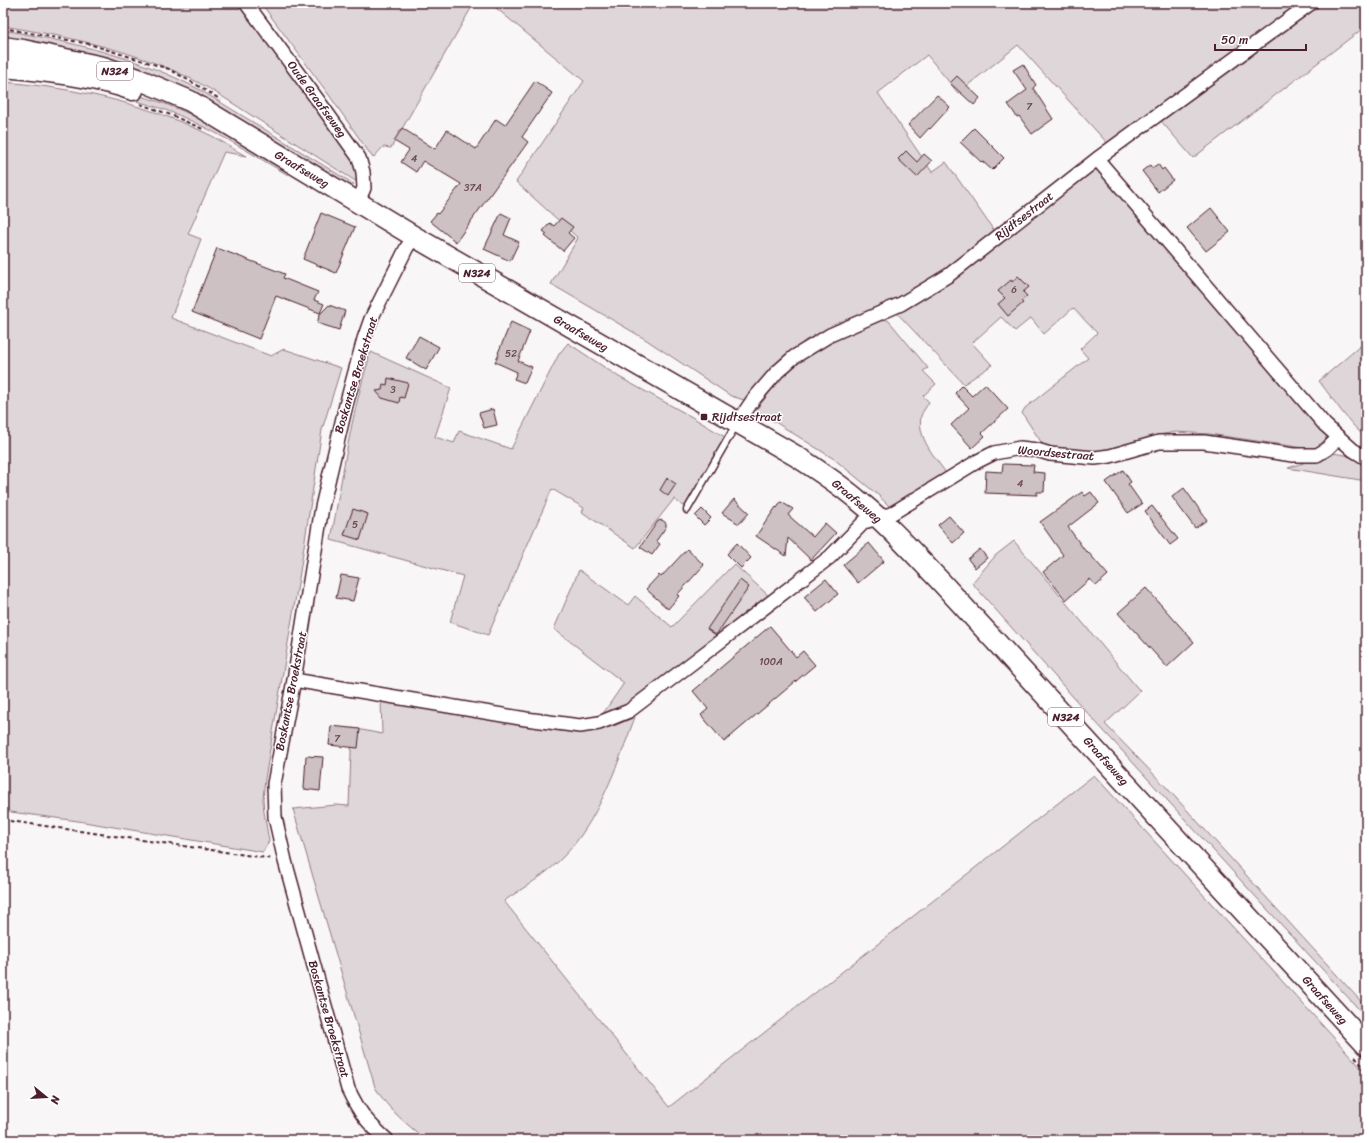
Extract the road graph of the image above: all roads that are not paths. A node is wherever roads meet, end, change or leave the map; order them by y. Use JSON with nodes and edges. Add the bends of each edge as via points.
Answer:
{"nodes":[{"id":1,"x":246,"y":3,"type":"edge"},
{"id":2,"x":1311,"y":3,"type":"edge"},
{"id":3,"x":3,"y":47,"type":"edge"},
{"id":4,"x":3,"y":67,"type":"edge"},
{"id":5,"x":212,"y":124,"type":"junction"},
{"id":6,"x":1097,"y":159,"type":"junction"},
{"id":7,"x":358,"y":202,"type":"junction"},
{"id":8,"x":415,"y":237,"type":"junction"},
{"id":9,"x":738,"y":422,"type":"junction"},
{"id":10,"x":1338,"y":438,"type":"junction"},
{"id":11,"x":1366,"y":458,"type":"edge"},
{"id":12,"x":687,"y":510,"type":"dead end"},
{"id":13,"x":879,"y":519,"type":"junction"},
{"id":14,"x":294,"y":680,"type":"junction"},
{"id":15,"x":1366,"y":1045,"type":"edge"},
{"id":16,"x":387,"y":1140,"type":"edge"}],
"edges":[{"from":1,"to":7,"type":"street","name":"Oude Graafseweg","via":[[359,158],[364,172],[364,188]]},
{"from":2,"to":6,"type":"street","name":"Rijdtsestraat"},
{"from":3,"to":5,"type":"main road","name":"Graafseweg","number":"N324","via":[[103,67],[138,79],[190,101]]},
{"from":4,"to":5,"type":"main road","name":"Graafseweg","number":"N324","via":[[78,76],[120,86],[190,110]]},
{"from":5,"to":7,"type":"main road","name":"Graafseweg","number":"N324"},
{"from":6,"to":9,"type":"street","name":"Rijdtsestraat","via":[[949,275],[901,304],[830,336],[794,357],[777,372]]},
{"from":6,"to":10,"type":"street"},
{"from":7,"to":8,"type":"main road","name":"Graafseweg","number":"N324"},
{"from":8,"to":9,"type":"main road","name":"Graafseweg","number":"N324"},
{"from":8,"to":14,"type":"street","name":"Boskantse Broekstraat","via":[[407,247],[372,319],[349,391],[322,507]]},
{"from":9,"to":12,"type":"lane"},
{"from":9,"to":13,"type":"main road","name":"Graafseweg","number":"N324","via":[[829,477]]},
{"from":10,"to":11,"type":"street"},
{"from":10,"to":13,"type":"street","name":"Woordsestraat","via":[[1327,449],[1317,454],[1294,455],[1204,442],[1159,442],[1095,458],[1020,448],[989,455]]},
{"from":13,"to":14,"type":"street","name":"Woordsestraat","via":[[864,522],[830,557],[629,711],[599,723],[580,726],[526,719]]},
{"from":13,"to":15,"type":"main road","name":"Graafseweg","number":"N324","via":[[1008,654]]},
{"from":14,"to":16,"type":"street","name":"Boskantse Broekstraat","via":[[274,784],[275,817],[348,1089],[361,1115]]}]}
